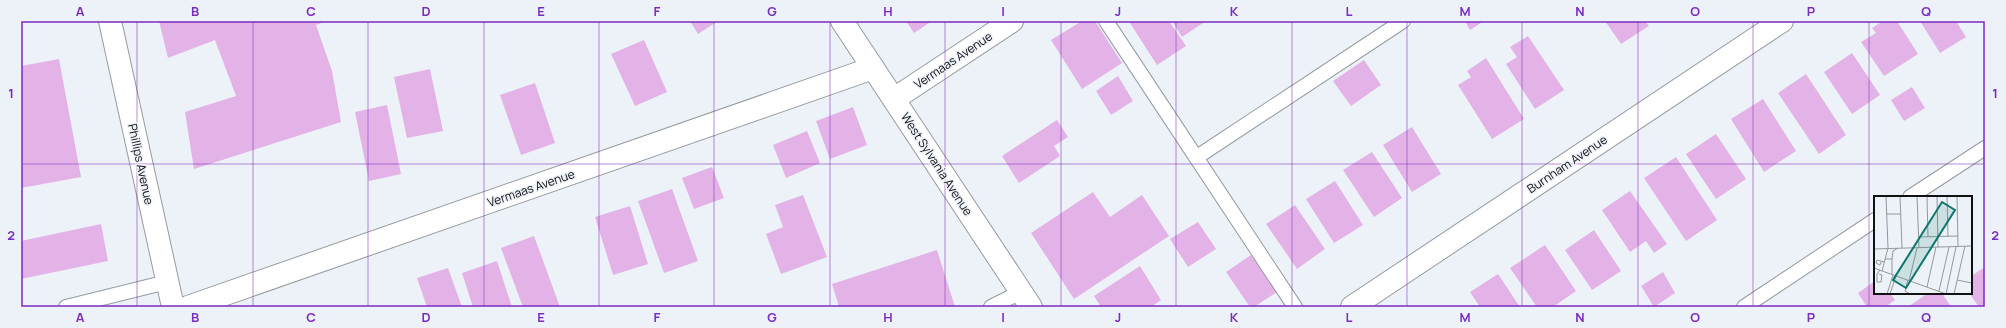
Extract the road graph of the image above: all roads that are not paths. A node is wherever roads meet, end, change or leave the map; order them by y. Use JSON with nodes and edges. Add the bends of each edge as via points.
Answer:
{"nodes":[{"id":1,"x":110,"y":21,"type":"edge"},
{"id":2,"x":842,"y":21,"type":"edge"},
{"id":3,"x":1012,"y":21,"type":"edge"},
{"id":4,"x":1106,"y":21,"type":"edge"},
{"id":5,"x":1403,"y":21,"type":"edge"},
{"id":6,"x":1782,"y":21,"type":"edge"},
{"id":7,"x":873,"y":68,"type":"junction"},
{"id":8,"x":894,"y":99,"type":"junction"},
{"id":9,"x":1985,"y":148,"type":"edge"},
{"id":10,"x":1197,"y":157,"type":"junction"},
{"id":11,"x":1912,"y":196,"type":"edge"},
{"id":12,"x":1874,"y":221,"type":"edge"},
{"id":13,"x":167,"y":282,"type":"junction"},
{"id":14,"x":1026,"y":299,"type":"edge"},
{"id":15,"x":66,"y":307,"type":"edge"},
{"id":16,"x":173,"y":307,"type":"edge"},
{"id":17,"x":188,"y":307,"type":"edge"},
{"id":18,"x":991,"y":307,"type":"edge"},
{"id":19,"x":1295,"y":307,"type":"edge"},
{"id":20,"x":1352,"y":307,"type":"edge"},
{"id":21,"x":1744,"y":307,"type":"edge"}],
"edges":[{"from":1,"to":13,"type":"street","name":"Phillips Avenue"},
{"from":2,"to":7,"type":"street","name":"West Sylvania Avenue"},
{"from":3,"to":8,"type":"street","name":"Vermaas Avenue"},
{"from":4,"to":10,"type":"lane"},
{"from":5,"to":10,"type":"lane"},
{"from":6,"to":20,"type":"street","name":"Burnham Avenue"},
{"from":7,"to":8,"type":"street","name":"West Sylvania Avenue"},
{"from":7,"to":17,"type":"street","name":"Vermaas Avenue"},
{"from":8,"to":14,"type":"street","name":"West Sylvania Avenue"},
{"from":9,"to":11,"type":"lane"},
{"from":10,"to":19,"type":"lane"},
{"from":12,"to":21,"type":"lane"},
{"from":13,"to":15,"type":"lane"},
{"from":13,"to":16,"type":"street","name":"Phillips Avenue"},
{"from":14,"to":18,"type":"lane"}]}
